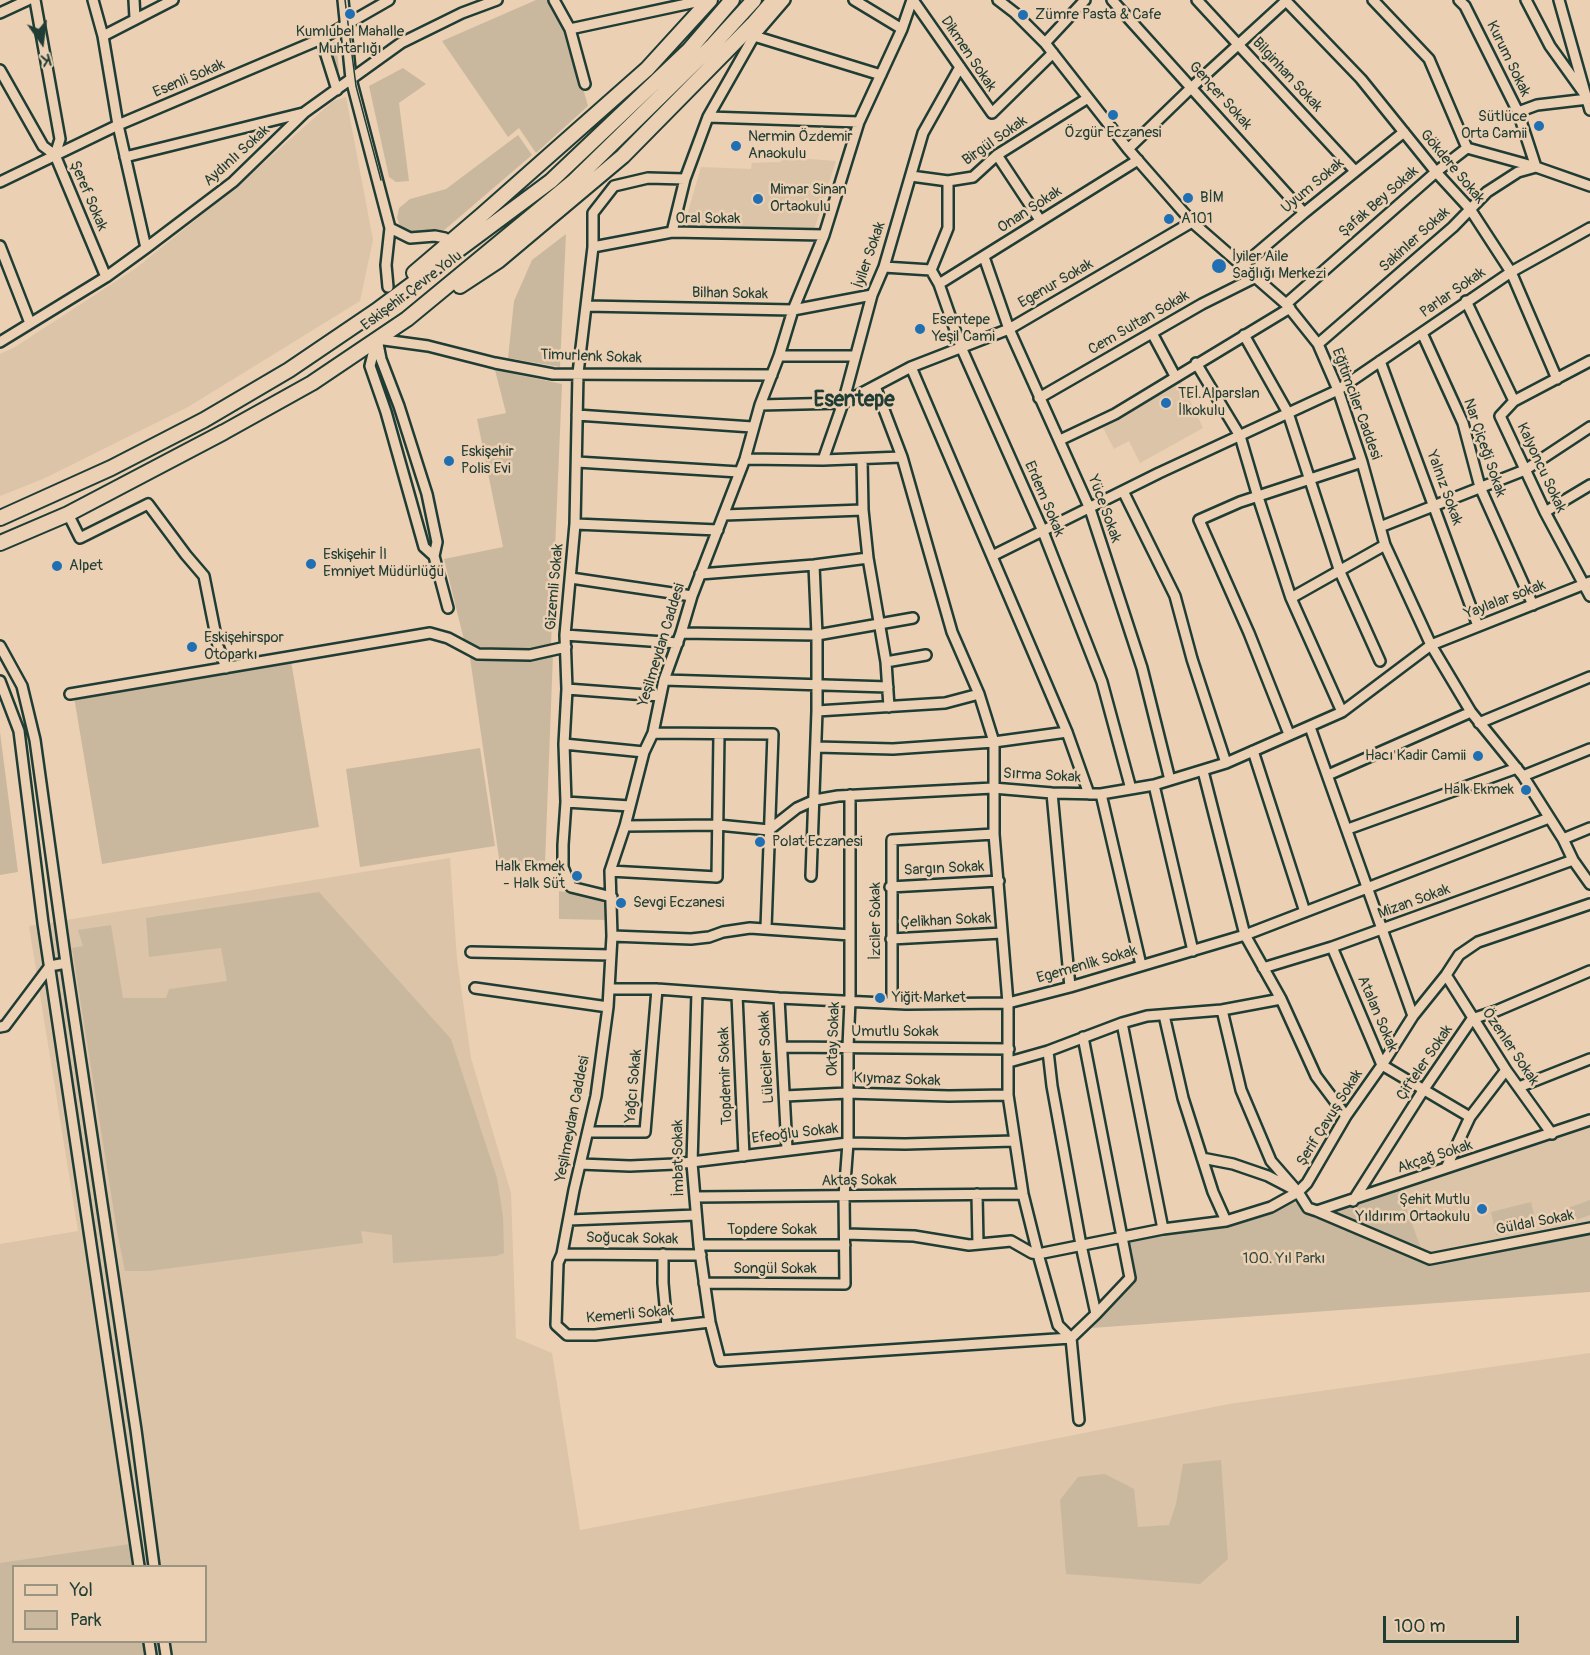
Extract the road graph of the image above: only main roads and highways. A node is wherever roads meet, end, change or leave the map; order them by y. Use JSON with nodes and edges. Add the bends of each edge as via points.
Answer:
{"nodes":[{"id":1,"x":710,"y":0,"type":"edge"},
{"id":2,"x":732,"y":0,"type":"edge"},
{"id":3,"x":754,"y":0,"type":"edge"},
{"id":4,"x":774,"y":0,"type":"edge"},
{"id":5,"x":376,"y":311,"type":"junction"},
{"id":6,"x":407,"y":319,"type":"junction"},
{"id":7,"x":0,"y":518,"type":"edge"},
{"id":8,"x":0,"y":543,"type":"edge"}],
"edges":[{"from":1,"to":5,"type":"highway","via":[[647,69],[415,272]]},
{"from":2,"to":5,"type":"highway","name":"Eskişehir Çevre Yolu","via":[[689,50],[551,181]]},
{"from":3,"to":6,"type":"highway","name":"Eskişehir Çevre Yolu","via":[[573,182]]},
{"from":4,"to":6,"type":"highway","via":[[623,156],[498,261]]},
{"from":5,"to":7,"type":"highway","name":"Eskişehir Çevre Yolu","via":[[289,370],[204,420]]},
{"from":6,"to":8,"type":"highway","name":"Eskişehir Çevre Yolu","via":[[312,383],[224,432],[68,514]]}]}
